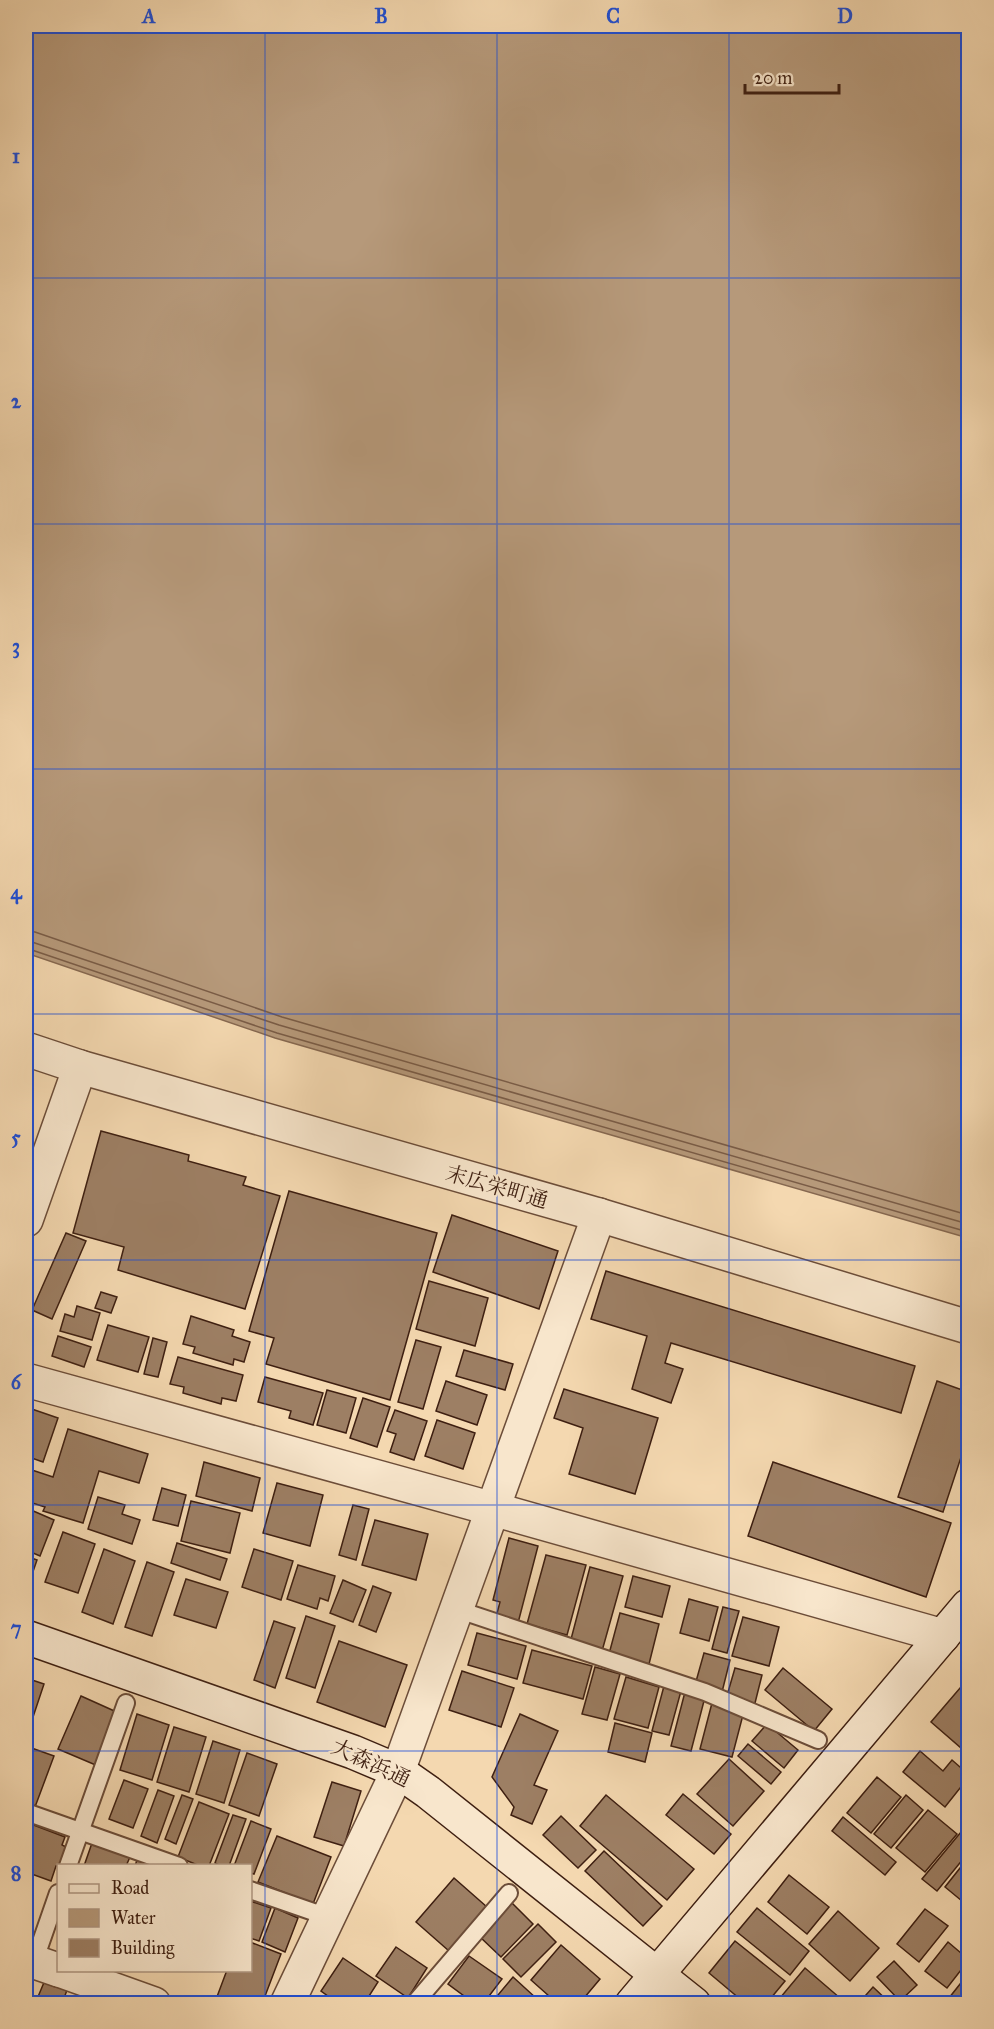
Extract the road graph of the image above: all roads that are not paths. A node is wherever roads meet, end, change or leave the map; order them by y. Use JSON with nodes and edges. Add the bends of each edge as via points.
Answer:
{"nodes":[{"id":1,"x":26,"y":1049,"type":"edge"},
{"id":2,"x":80,"y":1067,"type":"junction"},
{"id":3,"x":599,"y":1215,"type":"junction"},
{"id":4,"x":26,"y":1220,"type":"edge"},
{"id":5,"x":969,"y":1327,"type":"edge"},
{"id":6,"x":26,"y":1380,"type":"edge"},
{"id":7,"x":493,"y":1509,"type":"junction"},
{"id":8,"x":969,"y":1606,"type":"edge"},
{"id":9,"x":456,"y":1609,"type":"junction"},
{"id":10,"x":943,"y":1636,"type":"junction"},
{"id":11,"x":26,"y":1637,"type":"edge"},
{"id":12,"x":126,"y":1703,"type":"dead end"},
{"id":13,"x":818,"y":1740,"type":"dead end"},
{"id":14,"x":398,"y":1771,"type":"junction"},
{"id":15,"x":26,"y":1812,"type":"edge"},
{"id":16,"x":80,"y":1831,"type":"junction"},
{"id":17,"x":69,"y":1864,"type":"edge"},
{"id":18,"x":173,"y":1864,"type":"edge"},
{"id":19,"x":252,"y":1891,"type":"edge"},
{"id":20,"x":509,"y":1893,"type":"dead end"},
{"id":21,"x":57,"y":1898,"type":"edge"},
{"id":22,"x":328,"y":1917,"type":"junction"},
{"id":23,"x":44,"y":1965,"type":"edge"},
{"id":24,"x":64,"y":1972,"type":"edge"},
{"id":25,"x":658,"y":1974,"type":"junction"},
{"id":26,"x":154,"y":2004,"type":"edge"},
{"id":27,"x":287,"y":2004,"type":"edge"},
{"id":28,"x":414,"y":2004,"type":"edge"},
{"id":29,"x":632,"y":2004,"type":"edge"},
{"id":30,"x":694,"y":2004,"type":"edge"}],
"edges":[{"from":1,"to":2,"type":"street","name":"末広栄町通"},
{"from":2,"to":3,"type":"street","name":"末広栄町通"},
{"from":2,"to":4,"type":"street"},
{"from":3,"to":5,"type":"street","name":"末広栄町通"},
{"from":3,"to":7,"type":"street"},
{"from":6,"to":7,"type":"street"},
{"from":7,"to":9,"type":"street"},
{"from":7,"to":10,"type":"street"},
{"from":8,"to":10,"type":"street"},
{"from":9,"to":13,"type":"lane","via":[[705,1692]]},
{"from":9,"to":14,"type":"street"},
{"from":10,"to":25,"type":"street"},
{"from":11,"to":14,"type":"street","name":"大森浜通"},
{"from":12,"to":16,"type":"lane"},
{"from":14,"to":22,"type":"street"},
{"from":14,"to":25,"type":"street","name":"大森浜通"},
{"from":15,"to":16,"type":"lane"},
{"from":16,"to":17,"type":"lane"},
{"from":16,"to":18,"type":"lane"},
{"from":19,"to":22,"type":"lane"},
{"from":20,"to":28,"type":"lane"},
{"from":21,"to":23,"type":"lane"},
{"from":22,"to":27,"type":"street"},
{"from":24,"to":26,"type":"street"},
{"from":25,"to":29,"type":"street"},
{"from":25,"to":30,"type":"street","name":"大森浜通"}]}
